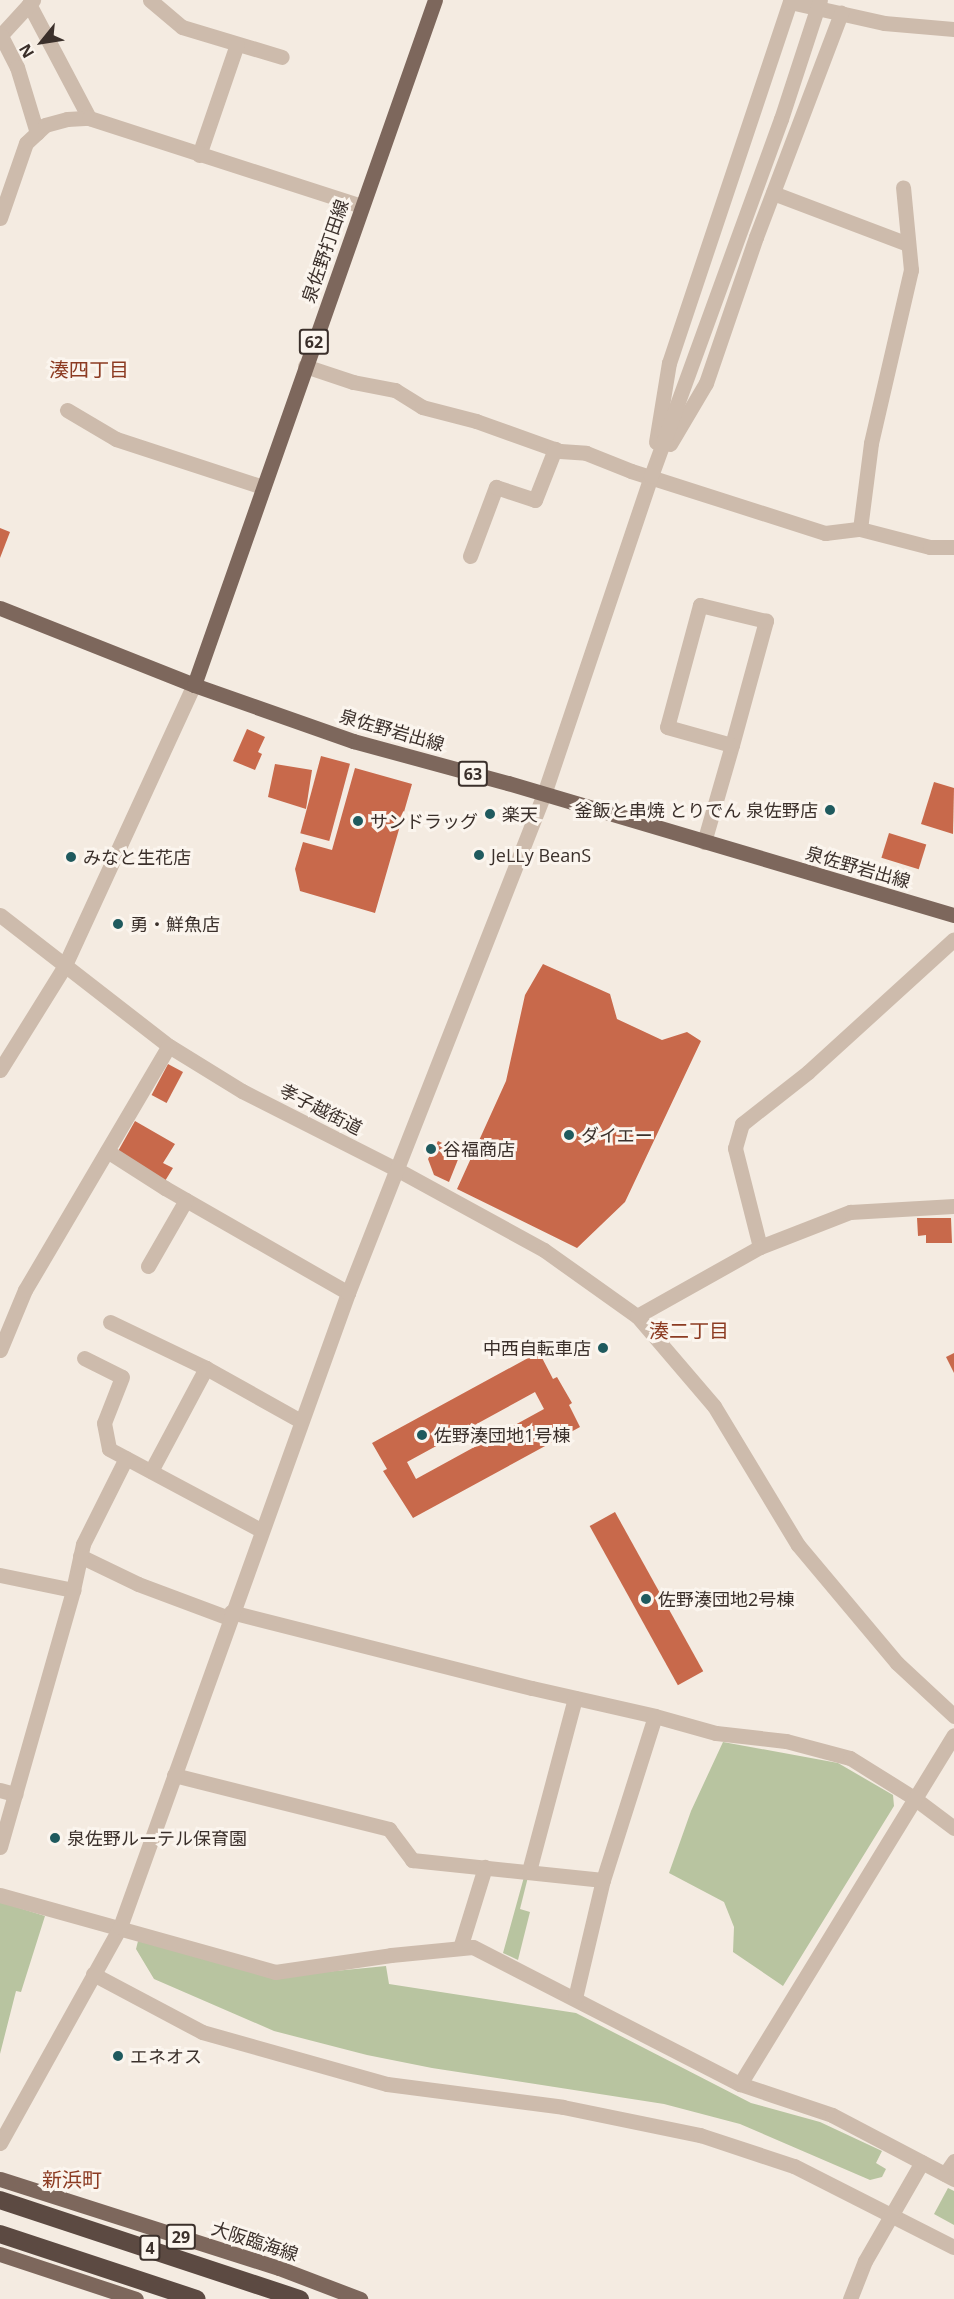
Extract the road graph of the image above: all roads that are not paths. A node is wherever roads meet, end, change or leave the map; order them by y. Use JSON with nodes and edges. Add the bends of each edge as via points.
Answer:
{"nodes":[{"id":1,"x":150,"y":0,"type":"edge"},
{"id":2,"x":435,"y":0,"type":"edge"},
{"id":3,"x":820,"y":0,"type":"edge"},
{"id":4,"x":31,"y":2,"type":"edge"},
{"id":5,"x":841,"y":13,"type":"junction"},
{"id":6,"x":954,"y":28,"type":"edge"},
{"id":7,"x":0,"y":36,"type":"edge"},
{"id":8,"x":237,"y":44,"type":"junction"},
{"id":9,"x":282,"y":57,"type":"dead end"},
{"id":10,"x":89,"y":118,"type":"junction"},
{"id":11,"x":37,"y":133,"type":"junction"},
{"id":12,"x":199,"y":155,"type":"junction"},
{"id":13,"x":903,"y":187,"type":"dead end"},
{"id":14,"x":773,"y":193,"type":"junction"},
{"id":15,"x":361,"y":206,"type":"junction"},
{"id":16,"x":0,"y":218,"type":"edge"},
{"id":17,"x":908,"y":244,"type":"junction"},
{"id":18,"x":305,"y":366,"type":"junction"},
{"id":19,"x":67,"y":410,"type":"dead end"},
{"id":20,"x":555,"y":449,"type":"junction"},
{"id":21,"x":651,"y":476,"type":"junction"},
{"id":22,"x":263,"y":487,"type":"junction"},
{"id":23,"x":860,"y":529,"type":"junction"},
{"id":24,"x":954,"y":547,"type":"edge"},
{"id":25,"x":470,"y":556,"type":"dead end"},
{"id":26,"x":0,"y":608,"type":"edge"},
{"id":27,"x":194,"y":685,"type":"junction"},
{"id":28,"x":732,"y":745,"type":"junction"},
{"id":29,"x":544,"y":794,"type":"junction"},
{"id":30,"x":704,"y":842,"type":"junction"},
{"id":31,"x":0,"y":915,"type":"edge"},
{"id":32,"x":954,"y":915,"type":"edge"},
{"id":33,"x":954,"y":939,"type":"edge"},
{"id":34,"x":64,"y":967,"type":"junction"},
{"id":35,"x":169,"y":1046,"type":"junction"},
{"id":36,"x":0,"y":1070,"type":"edge"},
{"id":37,"x":107,"y":1151,"type":"junction"},
{"id":38,"x":398,"y":1170,"type":"junction"},
{"id":39,"x":186,"y":1200,"type":"junction"},
{"id":40,"x":954,"y":1206,"type":"edge"},
{"id":41,"x":760,"y":1247,"type":"junction"},
{"id":42,"x":148,"y":1266,"type":"dead end"},
{"id":43,"x":348,"y":1293,"type":"junction"},
{"id":44,"x":637,"y":1316,"type":"junction"},
{"id":45,"x":110,"y":1322,"type":"dead end"},
{"id":46,"x":0,"y":1350,"type":"edge"},
{"id":47,"x":84,"y":1358,"type":"dead end"},
{"id":48,"x":206,"y":1368,"type":"junction"},
{"id":49,"x":301,"y":1420,"type":"junction"},
{"id":50,"x":126,"y":1458,"type":"junction"},
{"id":51,"x":151,"y":1471,"type":"junction"},
{"id":52,"x":261,"y":1530,"type":"junction"},
{"id":53,"x":80,"y":1556,"type":"junction"},
{"id":54,"x":0,"y":1575,"type":"edge"},
{"id":55,"x":73,"y":1590,"type":"junction"},
{"id":56,"x":230,"y":1615,"type":"junction"},
{"id":57,"x":575,"y":1698,"type":"junction"},
{"id":58,"x":655,"y":1716,"type":"junction"},
{"id":59,"x":954,"y":1716,"type":"edge"},
{"id":60,"x":954,"y":1735,"type":"edge"},
{"id":61,"x":174,"y":1775,"type":"junction"},
{"id":62,"x":7,"y":1792,"type":"edge"},
{"id":63,"x":914,"y":1797,"type":"junction"},
{"id":64,"x":954,"y":1828,"type":"edge"},
{"id":65,"x":0,"y":1847,"type":"edge"},
{"id":66,"x":485,"y":1867,"type":"junction"},
{"id":67,"x":529,"y":1871,"type":"junction"},
{"id":68,"x":603,"y":1880,"type":"junction"},
{"id":69,"x":0,"y":1895,"type":"edge"},
{"id":70,"x":120,"y":1927,"type":"junction"},
{"id":71,"x":460,"y":1948,"type":"junction"},
{"id":72,"x":93,"y":1974,"type":"junction"},
{"id":73,"x":575,"y":1998,"type":"junction"},
{"id":74,"x":740,"y":2084,"type":"junction"},
{"id":75,"x":0,"y":2143,"type":"edge"},
{"id":76,"x":922,"y":2162,"type":"junction"},
{"id":77,"x":951,"y":2172,"type":"edge"},
{"id":78,"x":0,"y":2179,"type":"edge"},
{"id":79,"x":0,"y":2200,"type":"edge"},
{"id":80,"x":891,"y":2215,"type":"junction"},
{"id":81,"x":0,"y":2234,"type":"edge"},
{"id":82,"x":954,"y":2247,"type":"edge"},
{"id":83,"x":0,"y":2254,"type":"edge"},
{"id":84,"x":136,"y":2299,"type":"edge"},
{"id":85,"x":196,"y":2299,"type":"edge"},
{"id":86,"x":300,"y":2299,"type":"edge"},
{"id":87,"x":360,"y":2299,"type":"edge"},
{"id":88,"x":850,"y":2299,"type":"edge"}],
"edges":[{"from":1,"to":8,"type":"street","via":[[182,27]]},
{"from":2,"to":15,"type":"main road","name":"泉佐野打田線","number":"62"},
{"from":3,"to":21,"type":"street","via":[[781,119]]},
{"from":4,"to":7,"type":"street"},
{"from":4,"to":10,"type":"street"},
{"from":5,"to":6,"type":"street","via":[[884,23]]},
{"from":5,"to":14,"type":"street"},
{"from":5,"to":21,"type":"street","via":[[790,2],[669,363]]},
{"from":7,"to":11,"type":"street","via":[[17,67]]},
{"from":8,"to":9,"type":"street"},
{"from":8,"to":12,"type":"street"},
{"from":10,"to":11,"type":"street","via":[[45,125]]},
{"from":10,"to":12,"type":"street"},
{"from":11,"to":16,"type":"street","via":[[26,143]]},
{"from":12,"to":15,"type":"street"},
{"from":13,"to":17,"type":"street"},
{"from":14,"to":17,"type":"street"},
{"from":14,"to":21,"type":"street","via":[[706,383]]},
{"from":15,"to":18,"type":"main road","name":"泉佐野打田線","number":"62"},
{"from":17,"to":23,"type":"street","via":[[911,270],[871,443]]},
{"from":18,"to":20,"type":"street","via":[[353,382],[395,390],[422,407]]},
{"from":18,"to":22,"type":"main road","name":"泉佐野打田線","number":"62"},
{"from":19,"to":22,"type":"street","via":[[116,439]]},
{"from":20,"to":21,"type":"street","via":[[586,453]]},
{"from":20,"to":25,"type":"street","via":[[535,500],[496,487]]},
{"from":21,"to":23,"type":"street","via":[[825,533]]},
{"from":21,"to":29,"type":"street"},
{"from":22,"to":27,"type":"main road","name":"泉佐野打田線","number":"62"},
{"from":23,"to":24,"type":"street","via":[[930,547]]},
{"from":26,"to":27,"type":"main road","name":"泉佐野岩出線","number":"63"},
{"from":27,"to":29,"type":"main road","name":"泉佐野岩出線","number":"63","via":[[353,741]]},
{"from":27,"to":34,"type":"street"},
{"from":28,"to":28,"type":"street","via":[[766,621],[700,604],[667,727]]},
{"from":28,"to":30,"type":"street"},
{"from":29,"to":30,"type":"main road","name":"泉佐野岩出線","number":"63"},
{"from":29,"to":38,"type":"street"},
{"from":30,"to":32,"type":"main road","name":"泉佐野岩出線","number":"63"},
{"from":31,"to":34,"type":"street","name":"孝子越街道"},
{"from":33,"to":41,"type":"street","via":[[808,1072],[742,1124],[735,1148]]},
{"from":34,"to":35,"type":"street","name":"孝子越街道"},
{"from":34,"to":36,"type":"street"},
{"from":35,"to":37,"type":"street"},
{"from":35,"to":38,"type":"street","name":"孝子越街道","via":[[242,1090]]},
{"from":37,"to":39,"type":"street"},
{"from":37,"to":46,"type":"street","via":[[25,1290]]},
{"from":38,"to":43,"type":"street"},
{"from":38,"to":44,"type":"street","name":"孝子越街道","via":[[544,1250]]},
{"from":39,"to":42,"type":"street"},
{"from":39,"to":43,"type":"street"},
{"from":40,"to":41,"type":"street","via":[[850,1212]]},
{"from":41,"to":44,"type":"street"},
{"from":43,"to":49,"type":"street"},
{"from":44,"to":59,"type":"street","name":"孝子越街道","via":[[714,1406],[798,1545],[897,1663]]},
{"from":45,"to":48,"type":"street"},
{"from":47,"to":50,"type":"street","via":[[122,1377],[104,1424],[109,1449]]},
{"from":48,"to":49,"type":"street"},
{"from":48,"to":51,"type":"street"},
{"from":49,"to":52,"type":"street"},
{"from":50,"to":51,"type":"street"},
{"from":50,"to":53,"type":"street"},
{"from":51,"to":52,"type":"street"},
{"from":52,"to":56,"type":"street"},
{"from":53,"to":55,"type":"street"},
{"from":53,"to":56,"type":"street","via":[[138,1584]]},
{"from":54,"to":55,"type":"street"},
{"from":55,"to":62,"type":"street"},
{"from":56,"to":57,"type":"street"},
{"from":56,"to":61,"type":"street"},
{"from":57,"to":58,"type":"street"},
{"from":57,"to":67,"type":"street"},
{"from":58,"to":63,"type":"street","via":[[716,1733],[786,1742],[850,1758]]},
{"from":58,"to":68,"type":"street"},
{"from":60,"to":63,"type":"street"},
{"from":61,"to":66,"type":"street","via":[[389,1829],[412,1860]]},
{"from":61,"to":70,"type":"street"},
{"from":62,"to":65,"type":"street"},
{"from":63,"to":64,"type":"street"},
{"from":63,"to":74,"type":"street"},
{"from":66,"to":67,"type":"street"},
{"from":66,"to":71,"type":"street"},
{"from":67,"to":68,"type":"street"},
{"from":68,"to":73,"type":"street"},
{"from":69,"to":70,"type":"street"},
{"from":70,"to":71,"type":"street","via":[[275,1972]]},
{"from":70,"to":72,"type":"street"},
{"from":71,"to":73,"type":"street","via":[[473,1947]]},
{"from":72,"to":75,"type":"street"},
{"from":72,"to":80,"type":"street","via":[[202,2032],[376,2081],[563,2107],[700,2135],[794,2166]]},
{"from":73,"to":74,"type":"street"},
{"from":74,"to":76,"type":"street","via":[[832,2115]]},
{"from":76,"to":77,"type":"street"},
{"from":76,"to":80,"type":"street"},
{"from":78,"to":87,"type":"main road","name":"大阪臨海線","number":"29","via":[[279,2268]]},
{"from":79,"to":86,"type":"highway","number":"4"},
{"from":80,"to":82,"type":"street"},
{"from":80,"to":88,"type":"street","via":[[865,2261]]},
{"from":81,"to":85,"type":"highway","number":"4"},
{"from":83,"to":84,"type":"main road"}]}
